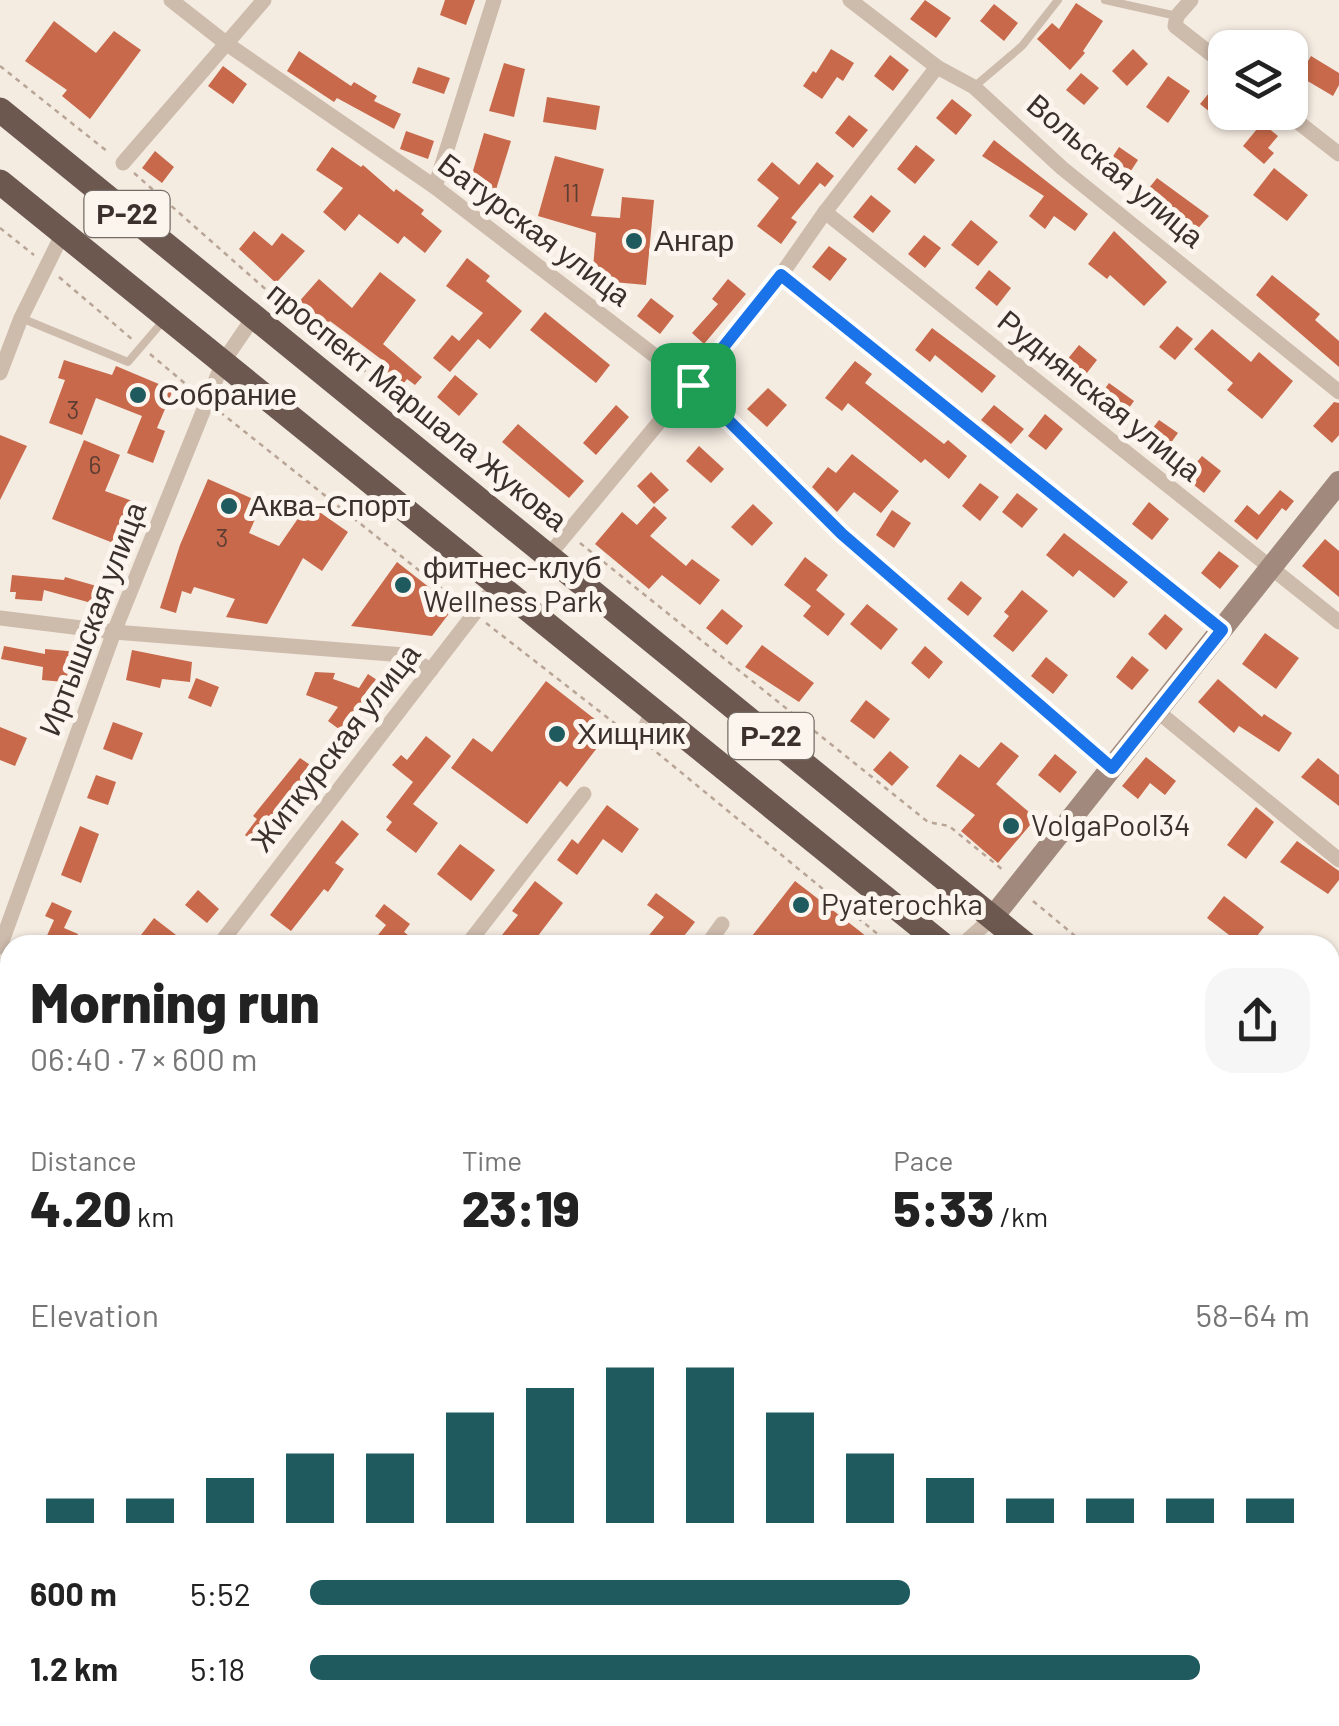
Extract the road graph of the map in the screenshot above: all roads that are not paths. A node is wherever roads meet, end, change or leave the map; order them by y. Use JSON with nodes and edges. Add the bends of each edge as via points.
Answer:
{"nodes":[{"id":1,"x":172,"y":0,"type":"edge"},
{"id":2,"x":264,"y":0,"type":"edge"},
{"id":3,"x":494,"y":0,"type":"edge"},
{"id":4,"x":850,"y":0,"type":"edge"},
{"id":5,"x":1058,"y":0,"type":"edge"},
{"id":6,"x":1106,"y":0,"type":"edge"},
{"id":7,"x":1191,"y":0,"type":"edge"},
{"id":8,"x":1177,"y":16,"type":"junction"},
{"id":9,"x":227,"y":44,"type":"junction"},
{"id":10,"x":1208,"y":52,"type":"edge"},
{"id":11,"x":938,"y":66,"type":"junction"},
{"id":12,"x":974,"y":87,"type":"junction"},
{"id":13,"x":0,"y":110,"type":"edge"},
{"id":14,"x":1308,"y":129,"type":"edge"},
{"id":15,"x":1339,"y":154,"type":"edge"},
{"id":16,"x":122,"y":163,"type":"road end"},
{"id":17,"x":0,"y":182,"type":"edge"},
{"id":18,"x":435,"y":187,"type":"junction"},
{"id":19,"x":825,"y":212,"type":"junction"},
{"id":20,"x":63,"y":233,"type":"junction"},
{"id":21,"x":781,"y":275,"type":"junction"},
{"id":22,"x":167,"y":317,"type":"junction"},
{"id":23,"x":22,"y":318,"type":"junction"},
{"id":24,"x":253,"y":318,"type":"junction"},
{"id":25,"x":223,"y":362,"type":"junction"},
{"id":26,"x":0,"y":374,"type":"edge"},
{"id":27,"x":693,"y":385,"type":"junction"},
{"id":28,"x":1339,"y":392,"type":"edge"},
{"id":29,"x":1339,"y":482,"type":"edge"},
{"id":30,"x":550,"y":555,"type":"junction"},
{"id":31,"x":1270,"y":567,"type":"junction"},
{"id":32,"x":497,"y":584,"type":"junction"},
{"id":33,"x":0,"y":618,"type":"edge"},
{"id":34,"x":1339,"y":622,"type":"edge"},
{"id":35,"x":1222,"y":630,"type":"junction"},
{"id":36,"x":114,"y":632,"type":"junction"},
{"id":37,"x":431,"y":670,"type":"junction"},
{"id":38,"x":650,"y":708,"type":"junction"},
{"id":39,"x":1157,"y":711,"type":"junction"},
{"id":40,"x":635,"y":740,"type":"road end"},
{"id":41,"x":1112,"y":768,"type":"junction"},
{"id":42,"x":584,"y":794,"type":"dead end"},
{"id":43,"x":1339,"y":860,"type":"edge"},
{"id":44,"x":992,"y":918,"type":"junction"},
{"id":45,"x":722,"y":924,"type":"dead end"},
{"id":46,"x":4,"y":935,"type":"edge"},
{"id":47,"x":227,"y":935,"type":"edge"},
{"id":48,"x":475,"y":935,"type":"edge"},
{"id":49,"x":714,"y":935,"type":"edge"},
{"id":50,"x":931,"y":935,"type":"edge"},
{"id":51,"x":973,"y":935,"type":"edge"},
{"id":52,"x":1013,"y":935,"type":"edge"}],
"edges":[{"from":1,"to":9,"type":"street","name":"Батурская улица"},
{"from":2,"to":9,"type":"street"},
{"from":3,"to":18,"type":"street"},
{"from":4,"to":11,"type":"street","name":"Вольская улица"},
{"from":5,"to":12,"type":"lane","via":[[1022,46]]},
{"from":6,"to":8,"type":"lane"},
{"from":7,"to":8,"type":"street"},
{"from":8,"to":10,"type":"street","via":[[1175,26]]},
{"from":9,"to":16,"type":"street"},
{"from":9,"to":18,"type":"street","name":"Батурская улица"},
{"from":11,"to":12,"type":"street","name":"Вольская улица"},
{"from":11,"to":19,"type":"street"},
{"from":12,"to":28,"type":"street","name":"Вольская улица","via":[[1062,168]]},
{"from":13,"to":24,"type":"highway","name":"проспект Маршала Жукова","number":"Р-22"},
{"from":14,"to":15,"type":"street"},
{"from":17,"to":20,"type":"highway","number":"Р-22"},
{"from":18,"to":27,"type":"street","name":"Батурская улица"},
{"from":19,"to":21,"type":"street"},
{"from":19,"to":31,"type":"street","name":"Руднянская улица"},
{"from":20,"to":22,"type":"highway","number":"Р-22"},
{"from":20,"to":23,"type":"street"},
{"from":21,"to":27,"type":"street"},
{"from":21,"to":35,"type":"street"},
{"from":22,"to":23,"type":"lane","via":[[128,362]]},
{"from":22,"to":25,"type":"highway","number":"Р-22"},
{"from":23,"to":26,"type":"street"},
{"from":24,"to":25,"type":"street","name":"Иртышская улица"},
{"from":24,"to":30,"type":"highway","name":"проспект Маршала Жукова","number":"Р-22"},
{"from":25,"to":32,"type":"highway","number":"Р-22"},
{"from":25,"to":36,"type":"street","name":"Иртышская улица"},
{"from":27,"to":30,"type":"street"},
{"from":27,"to":41,"type":"street","name":"Батурская улица","via":[[842,534]]},
{"from":29,"to":31,"type":"main road"},
{"from":30,"to":44,"type":"highway","name":"проспект Маршала Жукова","number":"Р-22"},
{"from":31,"to":34,"type":"street","name":"Руднянская улица"},
{"from":31,"to":35,"type":"main road"},
{"from":32,"to":37,"type":"street","name":"Житкурская улица"},
{"from":32,"to":38,"type":"highway","number":"Р-22"},
{"from":33,"to":36,"type":"street"},
{"from":35,"to":39,"type":"main road"},
{"from":36,"to":37,"type":"street","via":[[404,655]]},
{"from":36,"to":46,"type":"street","name":"Иртышская улица"},
{"from":37,"to":47,"type":"street","name":"Житкурская улица"},
{"from":38,"to":40,"type":"lane"},
{"from":38,"to":50,"type":"highway","number":"Р-22"},
{"from":39,"to":41,"type":"main road"},
{"from":39,"to":43,"type":"street"},
{"from":41,"to":44,"type":"main road","via":[[1024,894]]},
{"from":42,"to":48,"type":"street"},
{"from":44,"to":51,"type":"street"},
{"from":44,"to":52,"type":"highway","name":"проспект Маршала Жукова","number":"Р-22"},
{"from":45,"to":49,"type":"street"}]}
